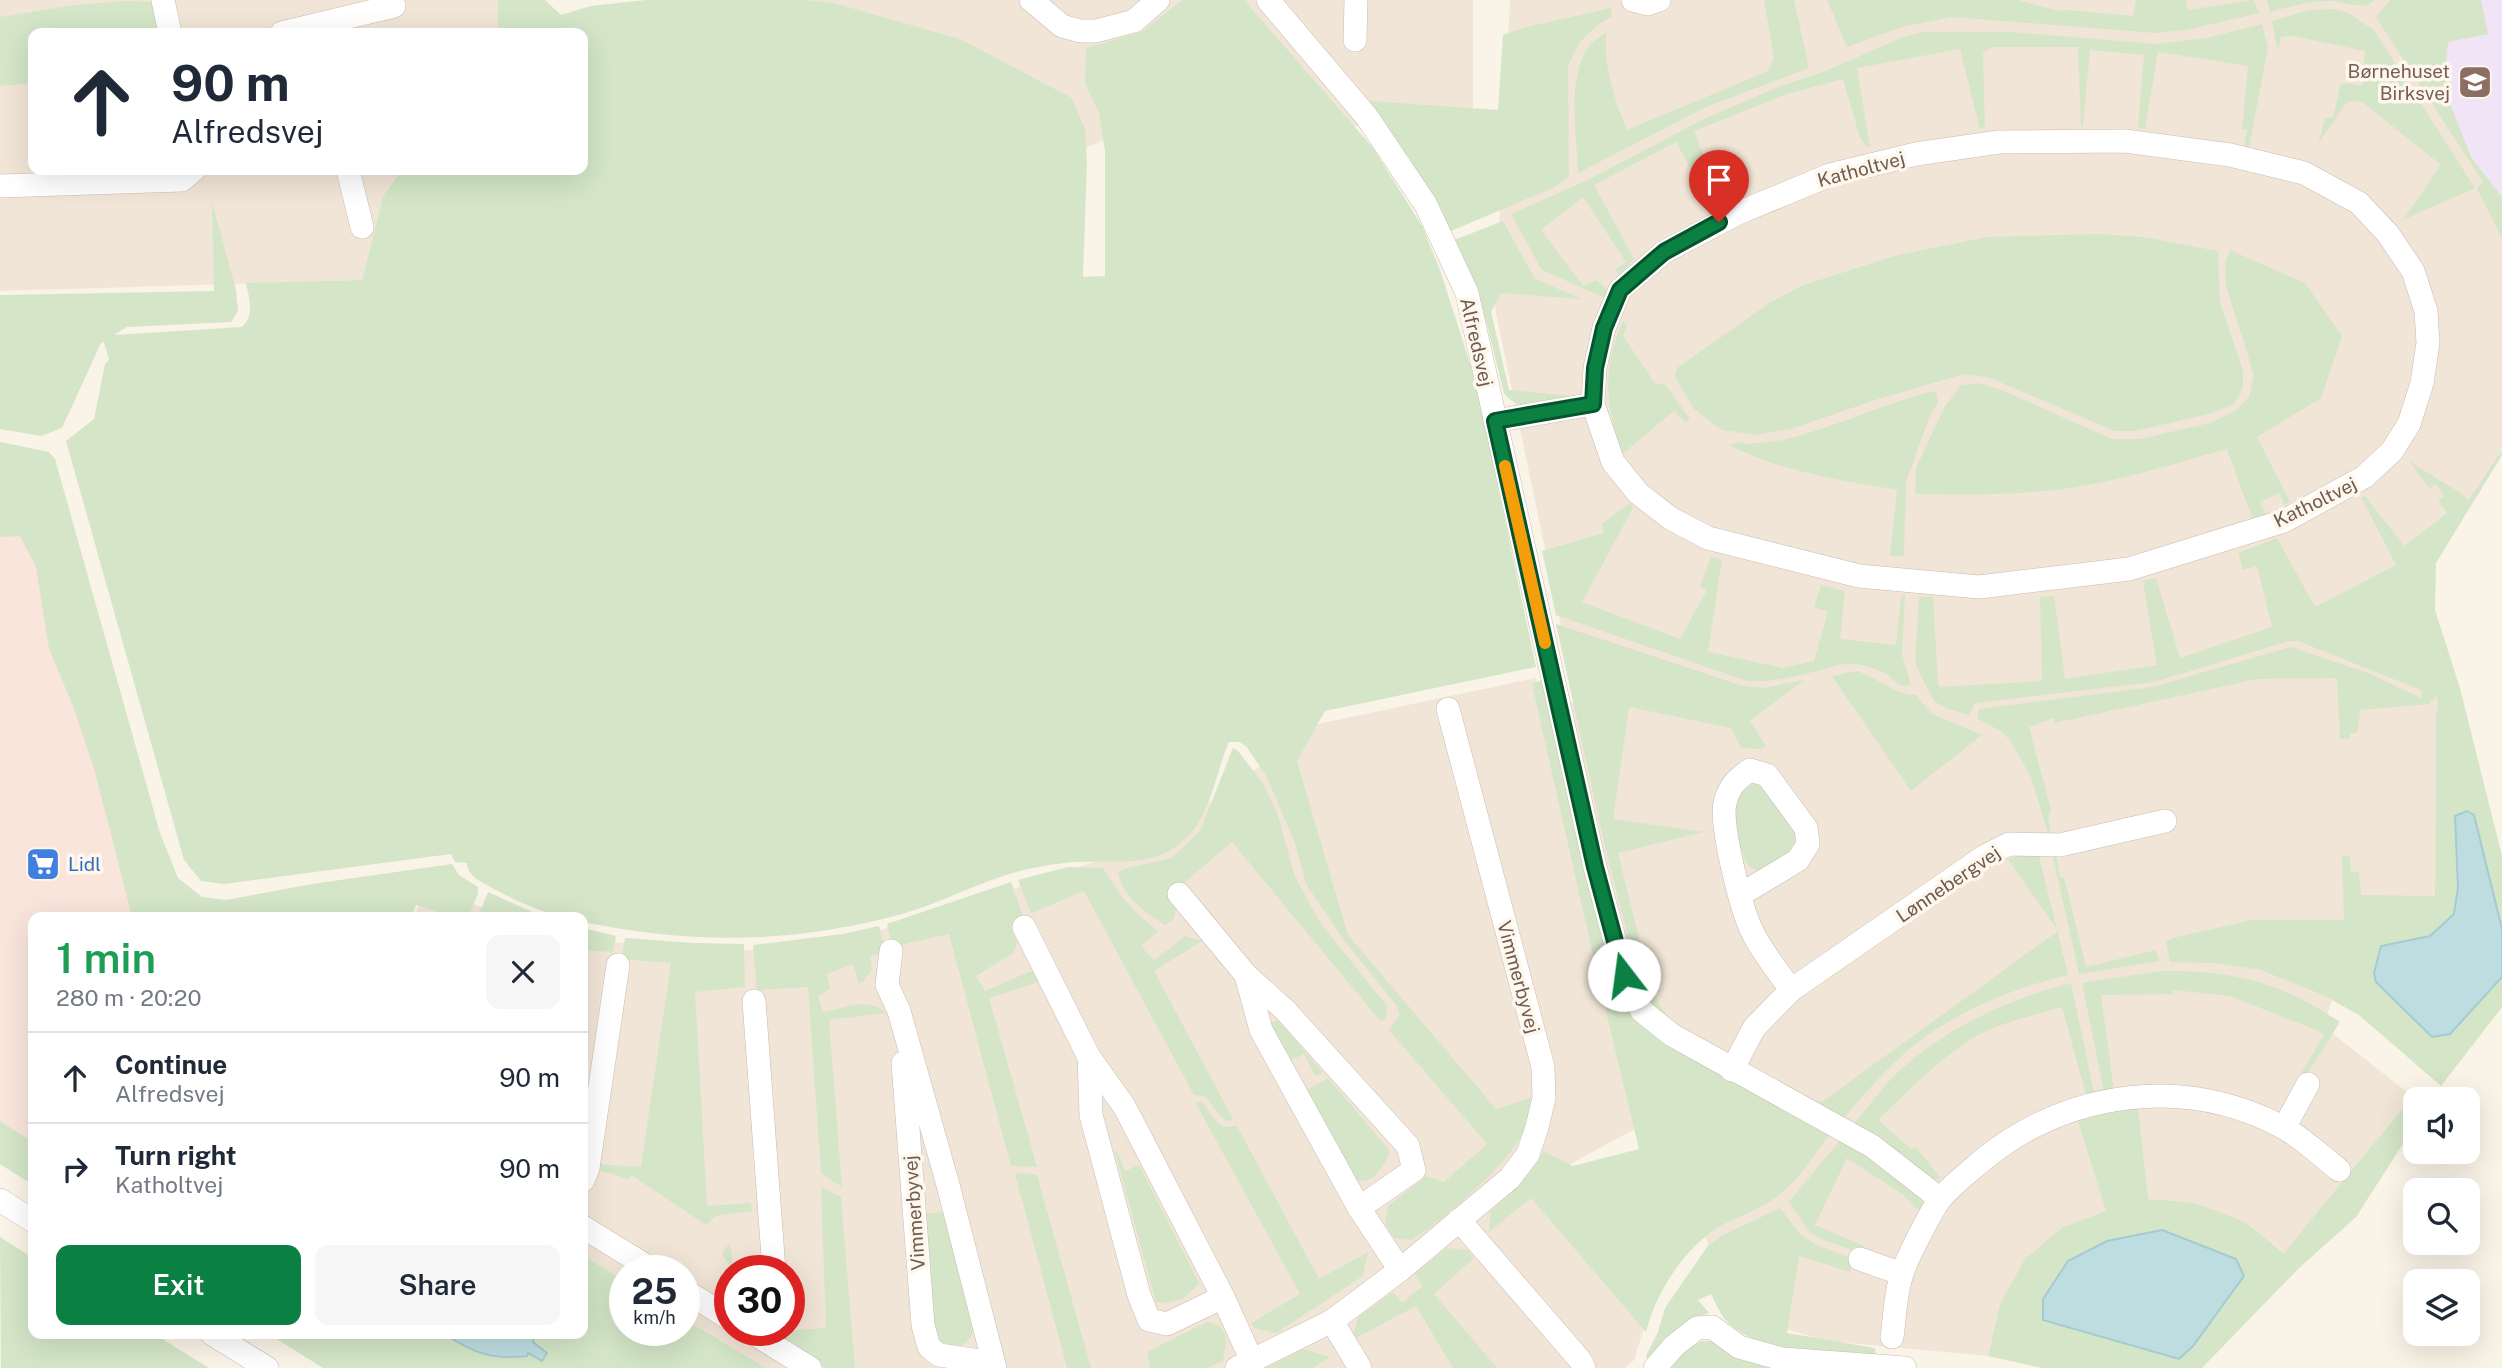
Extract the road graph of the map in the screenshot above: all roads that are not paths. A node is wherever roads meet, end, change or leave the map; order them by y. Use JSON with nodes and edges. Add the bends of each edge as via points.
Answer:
{"nodes":[{"id":1,"x":163,"y":0,"type":"edge"},
{"id":2,"x":1031,"y":0,"type":"edge"},
{"id":3,"x":1158,"y":0,"type":"edge"},
{"id":4,"x":1268,"y":0,"type":"edge"},
{"id":5,"x":1356,"y":0,"type":"edge"},
{"id":6,"x":1633,"y":0,"type":"edge"},
{"id":7,"x":1658,"y":0,"type":"edge"},
{"id":8,"x":394,"y":6,"type":"dead end"},
{"id":9,"x":169,"y":28,"type":"edge"},
{"id":10,"x":317,"y":28,"type":"edge"},
{"id":11,"x":1355,"y":40,"type":"dead end"},
{"id":12,"x":188,"y":175,"type":"edge"},
{"id":13,"x":353,"y":175,"type":"edge"},
{"id":14,"x":0,"y":186,"type":"edge"},
{"id":15,"x":362,"y":227,"type":"dead end"},
{"id":16,"x":1593,"y":404,"type":"junction"},
{"id":17,"x":1495,"y":421,"type":"junction"},
{"id":18,"x":1448,"y":709,"type":"dead end"},
{"id":19,"x":2165,"y":821,"type":"dead end"},
{"id":20,"x":1179,"y":894,"type":"dead end"},
{"id":21,"x":1740,"y":895,"type":"junction"},
{"id":22,"x":1024,"y":927,"type":"dead end"},
{"id":23,"x":891,"y":951,"type":"dead end"},
{"id":24,"x":618,"y":965,"type":"dead end"},
{"id":25,"x":1246,"y":975,"type":"junction"},
{"id":26,"x":1791,"y":990,"type":"junction"},
{"id":27,"x":754,"y":1001,"type":"dead end"},
{"id":28,"x":899,"y":1011,"type":"junction"},
{"id":29,"x":1089,"y":1056,"type":"junction"},
{"id":30,"x":1732,"y":1070,"type":"junction"},
{"id":31,"x":2308,"y":1084,"type":"dead end"},
{"id":32,"x":2284,"y":1128,"type":"junction"},
{"id":33,"x":588,"y":1168,"type":"edge"},
{"id":34,"x":2339,"y":1170,"type":"dead end"},
{"id":35,"x":1940,"y":1199,"type":"junction"},
{"id":36,"x":0,"y":1200,"type":"edge"},
{"id":37,"x":1359,"y":1208,"type":"junction"},
{"id":38,"x":28,"y":1218,"type":"edge"},
{"id":39,"x":1460,"y":1220,"type":"junction"},
{"id":40,"x":588,"y":1230,"type":"edge"},
{"id":41,"x":629,"y":1255,"type":"edge"},
{"id":42,"x":773,"y":1255,"type":"edge"},
{"id":43,"x":1860,"y":1259,"type":"dead end"},
{"id":44,"x":1401,"y":1270,"type":"junction"},
{"id":45,"x":1902,"y":1273,"type":"junction"},
{"id":46,"x":1223,"y":1297,"type":"junction"},
{"id":47,"x":1332,"y":1321,"type":"junction"},
{"id":48,"x":1892,"y":1337,"type":"dead end"},
{"id":49,"x":220,"y":1339,"type":"edge"},
{"id":50,"x":777,"y":1346,"type":"edge"},
{"id":51,"x":1245,"y":1364,"type":"edge"},
{"id":52,"x":994,"y":1366,"type":"edge"},
{"id":53,"x":267,"y":1368,"type":"edge"},
{"id":54,"x":810,"y":1368,"type":"edge"},
{"id":55,"x":1360,"y":1368,"type":"edge"},
{"id":56,"x":1584,"y":1368,"type":"edge"},
{"id":57,"x":1655,"y":1368,"type":"edge"},
{"id":58,"x":1905,"y":1368,"type":"edge"}],
"edges":[{"from":1,"to":9,"type":"street"},
{"from":2,"to":3,"type":"street","via":[[1062,26],[1096,31],[1135,21]]},
{"from":4,"to":17,"type":"street","name":"Alfredsvej","via":[[1367,117],[1426,205],[1467,293]]},
{"from":5,"to":11,"type":"street"},
{"from":6,"to":7,"type":"street","via":[[1647,4]]},
{"from":8,"to":10,"type":"street"},
{"from":12,"to":14,"type":"street","via":[[182,180]]},
{"from":13,"to":15,"type":"street"},
{"from":16,"to":16,"type":"street","name":"Katholtvej","via":[[1613,462],[1638,493],[1670,518],[1708,538],[1860,576],[1979,587],[2129,569],[2284,520],[2364,477],[2392,451],[2409,425],[2428,343],[2426,311],[2413,271],[2388,233],[2359,203],[2304,173],[2230,155],[2125,141],[1999,142],[1916,154],[1830,175],[1738,212],[1664,252],[1620,290],[1604,328]]},
{"from":16,"to":17,"type":"street"},
{"from":17,"to":30,"type":"street","name":"Alfredsvej","via":[[1595,867],[1624,975],[1642,1011],[1672,1035]]},
{"from":18,"to":39,"type":"street","name":"Vimmerbyvej","via":[[1543,1068],[1544,1098],[1528,1154],[1510,1178]]},
{"from":19,"to":26,"type":"street","name":"Lønnebergvej","via":[[2060,845],[2009,844],[1970,865]]},
{"from":20,"to":25,"type":"street"},
{"from":21,"to":21,"type":"street","via":[[1798,860],[1808,844],[1806,828],[1767,775],[1750,770],[1734,780],[1724,805]]},
{"from":21,"to":26,"type":"street","via":[[1752,932]]},
{"from":22,"to":29,"type":"street","name":"Vimmerbyvej"},
{"from":23,"to":28,"type":"street","name":"Vimmerbyvej","via":[[887,985]]},
{"from":24,"to":33,"type":"street"},
{"from":25,"to":37,"type":"street","via":[[1261,1030]]},
{"from":25,"to":37,"type":"street","via":[[1285,1010],[1408,1146],[1414,1170]]},
{"from":26,"to":30,"type":"street","name":"Lønnebergvej","via":[[1754,1028]]},
{"from":27,"to":42,"type":"street"},
{"from":28,"to":52,"type":"street","name":"Vimmerbyvej"},
{"from":28,"to":52,"type":"street","name":"Vimmerbyvej","via":[[923,1325],[929,1347],[939,1355]]},
{"from":29,"to":46,"type":"street","name":"Vimmerbyvej","via":[[1124,1106]]},
{"from":29,"to":46,"type":"street","name":"Vimmerbyvej","via":[[1091,1115],[1149,1320],[1167,1324]]},
{"from":30,"to":35,"type":"street","via":[[1872,1146]]},
{"from":31,"to":32,"type":"street"},
{"from":32,"to":34,"type":"street"},
{"from":32,"to":35,"type":"street","via":[[2227,1106],[2182,1097],[2100,1102],[2030,1127],[2000,1146]]},
{"from":35,"to":45,"type":"street"},
{"from":36,"to":38,"type":"street"},
{"from":37,"to":44,"type":"street"},
{"from":39,"to":44,"type":"street","name":"Vimmerbyvej"},
{"from":39,"to":56,"type":"street"},
{"from":40,"to":41,"type":"street"},
{"from":43,"to":45,"type":"street"},
{"from":44,"to":47,"type":"street","name":"Vimmerbyvej"},
{"from":45,"to":48,"type":"street"},
{"from":46,"to":51,"type":"street","name":"Vimmerbyvej"},
{"from":47,"to":51,"type":"street","name":"Vimmerbyvej"},
{"from":47,"to":55,"type":"street"},
{"from":49,"to":53,"type":"street"},
{"from":50,"to":54,"type":"street"},
{"from":57,"to":58,"type":"street","via":[[1697,1328],[1712,1328],[1739,1347],[1782,1359]]}]}
